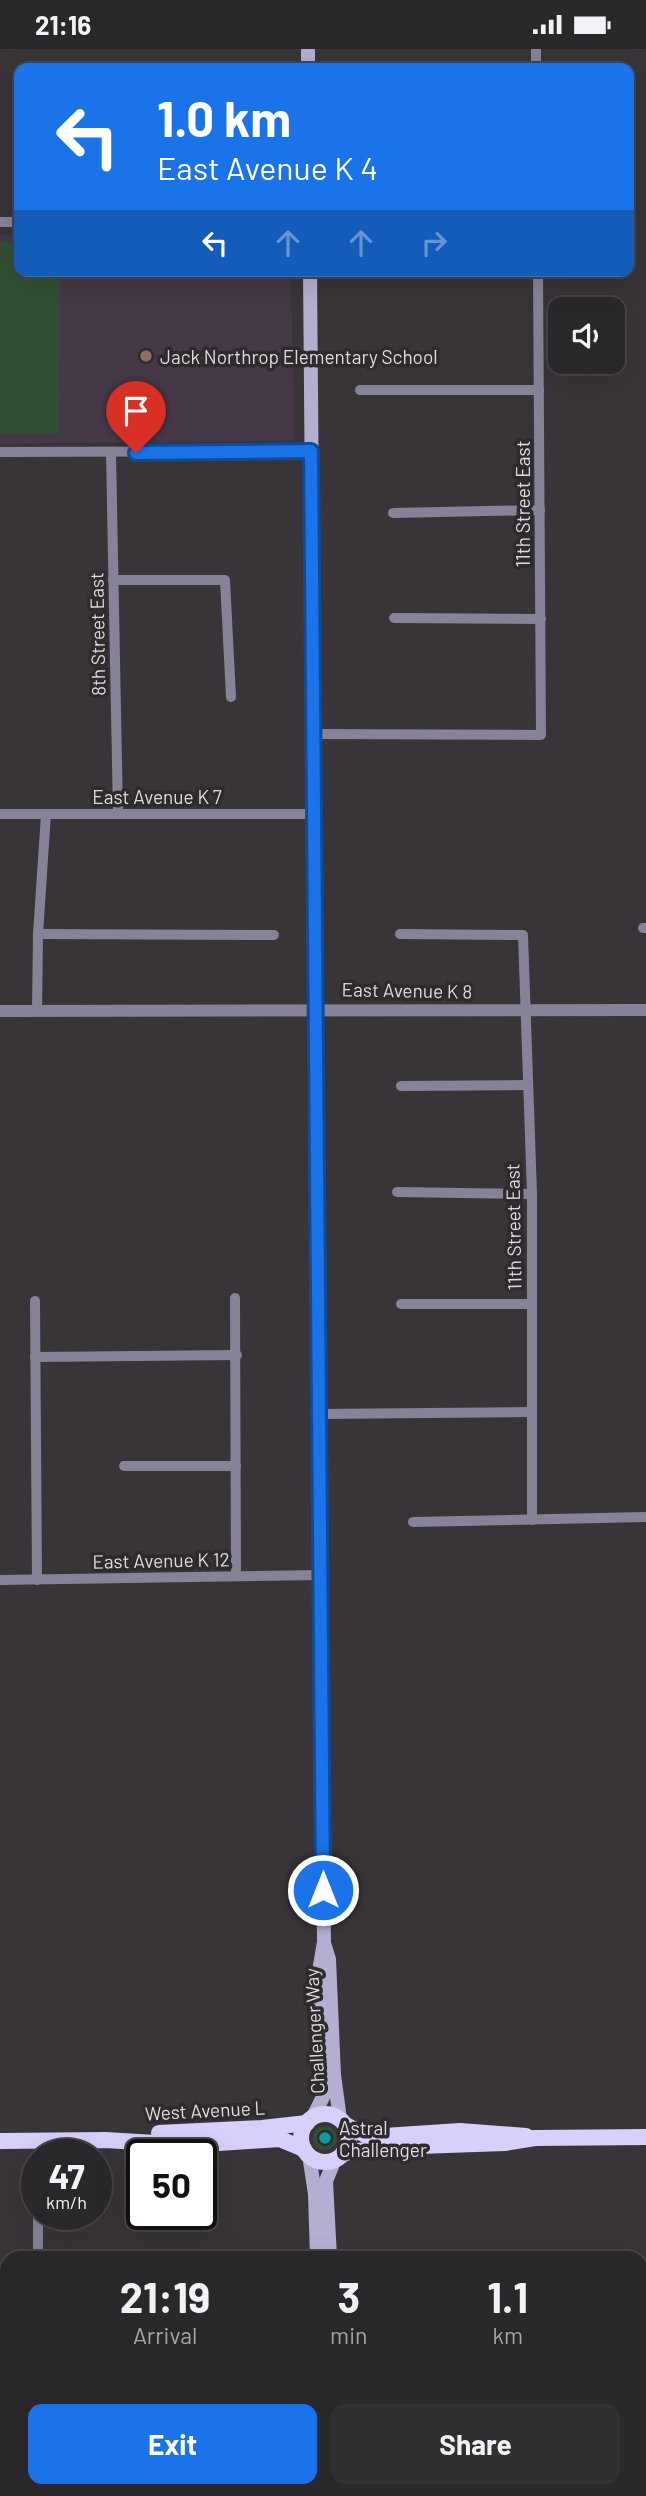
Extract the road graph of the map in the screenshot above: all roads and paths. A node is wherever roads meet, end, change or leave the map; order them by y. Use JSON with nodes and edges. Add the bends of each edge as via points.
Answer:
{"nodes":[{"id":1,"x":310,"y":277,"type":"edge"},
{"id":2,"x":538,"y":277,"type":"edge"},
{"id":3,"x":360,"y":390,"type":"dead end"},
{"id":4,"x":539,"y":390,"type":"junction"},
{"id":5,"x":311,"y":451,"type":"junction"},
{"id":6,"x":0,"y":452,"type":"edge"},
{"id":7,"x":111,"y":453,"type":"junction"},
{"id":8,"x":540,"y":510,"type":"junction"},
{"id":9,"x":393,"y":513,"type":"dead end"},
{"id":10,"x":113,"y":580,"type":"junction"},
{"id":11,"x":394,"y":618,"type":"dead end"},
{"id":12,"x":541,"y":619,"type":"junction"},
{"id":13,"x":231,"y":697,"type":"dead end"},
{"id":14,"x":313,"y":734,"type":"junction"},
{"id":15,"x":0,"y":814,"type":"edge"},
{"id":16,"x":46,"y":814,"type":"junction"},
{"id":17,"x":118,"y":814,"type":"junction"},
{"id":18,"x":314,"y":814,"type":"junction"},
{"id":19,"x":38,"y":934,"type":"junction"},
{"id":20,"x":400,"y":934,"type":"dead end"},
{"id":21,"x":274,"y":935,"type":"dead end"},
{"id":22,"x":317,"y":1008,"type":"junction"},
{"id":23,"x":37,"y":1010,"type":"junction"},
{"id":24,"x":526,"y":1010,"type":"junction"},
{"id":25,"x":646,"y":1010,"type":"edge"},
{"id":26,"x":0,"y":1011,"type":"edge"},
{"id":27,"x":527,"y":1085,"type":"junction"},
{"id":28,"x":401,"y":1086,"type":"dead end"},
{"id":29,"x":397,"y":1192,"type":"dead end"},
{"id":30,"x":532,"y":1194,"type":"junction"},
{"id":31,"x":234,"y":1298,"type":"dead end"},
{"id":32,"x":35,"y":1301,"type":"dead end"},
{"id":33,"x":401,"y":1304,"type":"dead end"},
{"id":34,"x":531,"y":1304,"type":"junction"},
{"id":35,"x":237,"y":1355,"type":"junction"},
{"id":36,"x":35,"y":1357,"type":"junction"},
{"id":37,"x":531,"y":1412,"type":"junction"},
{"id":38,"x":321,"y":1414,"type":"junction"},
{"id":39,"x":124,"y":1466,"type":"dead end"},
{"id":40,"x":236,"y":1466,"type":"junction"},
{"id":41,"x":646,"y":1517,"type":"edge"},
{"id":42,"x":531,"y":1520,"type":"junction"},
{"id":43,"x":413,"y":1522,"type":"dead end"},
{"id":44,"x":322,"y":1575,"type":"junction"},
{"id":45,"x":236,"y":1576,"type":"junction"},
{"id":46,"x":0,"y":1580,"type":"edge"},
{"id":47,"x":37,"y":1580,"type":"junction"},
{"id":48,"x":324,"y":1942,"type":"junction"},
{"id":49,"x":310,"y":2120,"type":"junction"},
{"id":50,"x":343,"y":2122,"type":"junction"},
{"id":51,"x":646,"y":2137,"type":"edge"},
{"id":52,"x":535,"y":2138,"type":"junction"},
{"id":53,"x":111,"y":2139,"type":"edge"},
{"id":54,"x":112,"y":2140,"type":"edge"},
{"id":55,"x":0,"y":2141,"type":"edge"},
{"id":56,"x":21,"y":2144,"type":"edge"},
{"id":57,"x":307,"y":2152,"type":"junction"},
{"id":58,"x":339,"y":2156,"type":"junction"},
{"id":59,"x":38,"y":2230,"type":"edge"},
{"id":60,"x":38,"y":2251,"type":"edge"},
{"id":61,"x":317,"y":2251,"type":"edge"},
{"id":62,"x":330,"y":2251,"type":"edge"}],
"edges":[{"from":1,"to":5,"type":"main road","name":"Challenger Way"},
{"from":2,"to":4,"type":"street","name":"11th Street East"},
{"from":3,"to":4,"type":"street"},
{"from":4,"to":8,"type":"street","name":"11th Street East"},
{"from":5,"to":7,"type":"street"},
{"from":5,"to":14,"type":"main road","name":"Challenger Way"},
{"from":6,"to":7,"type":"street"},
{"from":7,"to":10,"type":"street","name":"8th Street East"},
{"from":8,"to":9,"type":"street"},
{"from":8,"to":12,"type":"street","name":"11th Street East"},
{"from":10,"to":13,"type":"street","via":[[225,580]]},
{"from":10,"to":17,"type":"street","name":"8th Street East"},
{"from":11,"to":12,"type":"street"},
{"from":12,"to":14,"type":"street","name":"11th Street East","via":[[541,736]]},
{"from":14,"to":18,"type":"main road","name":"Challenger Way"},
{"from":15,"to":16,"type":"street","name":"East Avenue K 7"},
{"from":16,"to":17,"type":"street","name":"East Avenue K 7"},
{"from":16,"to":19,"type":"street"},
{"from":17,"to":18,"type":"street","name":"East Avenue K 7"},
{"from":18,"to":22,"type":"main road","name":"Challenger Way"},
{"from":19,"to":21,"type":"street"},
{"from":19,"to":23,"type":"street"},
{"from":20,"to":24,"type":"street","name":"11th Street East","via":[[523,935]]},
{"from":22,"to":23,"type":"street","name":"East Avenue K 8"},
{"from":22,"to":24,"type":"street","name":"East Avenue K 8"},
{"from":22,"to":38,"type":"main road","name":"Challenger Way"},
{"from":23,"to":26,"type":"street","name":"East Avenue K 8"},
{"from":24,"to":25,"type":"street","name":"East Avenue K 8"},
{"from":24,"to":27,"type":"street","name":"11th Street East"},
{"from":27,"to":28,"type":"street"},
{"from":27,"to":30,"type":"street","name":"11th Street East"},
{"from":29,"to":30,"type":"street"},
{"from":30,"to":34,"type":"street","name":"11th Street East"},
{"from":31,"to":35,"type":"street"},
{"from":32,"to":36,"type":"street"},
{"from":33,"to":34,"type":"street"},
{"from":34,"to":37,"type":"street","name":"11th Street East"},
{"from":35,"to":36,"type":"street"},
{"from":35,"to":40,"type":"street"},
{"from":36,"to":47,"type":"street"},
{"from":37,"to":38,"type":"street"},
{"from":37,"to":42,"type":"street","name":"11th Street East"},
{"from":38,"to":44,"type":"main road","name":"Challenger Way"},
{"from":39,"to":40,"type":"street"},
{"from":40,"to":45,"type":"street"},
{"from":41,"to":42,"type":"street"},
{"from":42,"to":43,"type":"street"},
{"from":44,"to":45,"type":"street","name":"East Avenue K 12"},
{"from":44,"to":48,"type":"main road","name":"Challenger Way"},
{"from":45,"to":47,"type":"street","name":"East Avenue K 12"},
{"from":46,"to":47,"type":"street","name":"East Avenue K 12"},
{"from":48,"to":49,"type":"main road","name":"Challenger Way","via":[[318,1977],[323,2094]]},
{"from":48,"to":50,"type":"main road","name":"Challenger Way","via":[[329,1959],[334,2075]]},
{"from":49,"to":50,"type":"main road","via":[[327,2114]]},
{"from":49,"to":53,"type":"main road","name":"West Avenue L"},
{"from":49,"to":57,"type":"main road","via":[[301,2136]]},
{"from":50,"to":52,"type":"main road","via":[[369,2137],[460,2131]]},
{"from":50,"to":58,"type":"main road","via":[[349,2139]]},
{"from":51,"to":52,"type":"main road"},
{"from":52,"to":58,"type":"main road","via":[[389,2147]]},
{"from":54,"to":57,"type":"main road","name":"West Avenue L","via":[[190,2144],[280,2139]]},
{"from":55,"to":56,"type":"main road","name":"West Avenue L"},
{"from":57,"to":58,"type":"main road","via":[[321,2161]]},
{"from":57,"to":61,"type":"main road","via":[[315,2194]]},
{"from":58,"to":62,"type":"main road","via":[[326,2181]]},
{"from":59,"to":60,"type":"street"}]}
